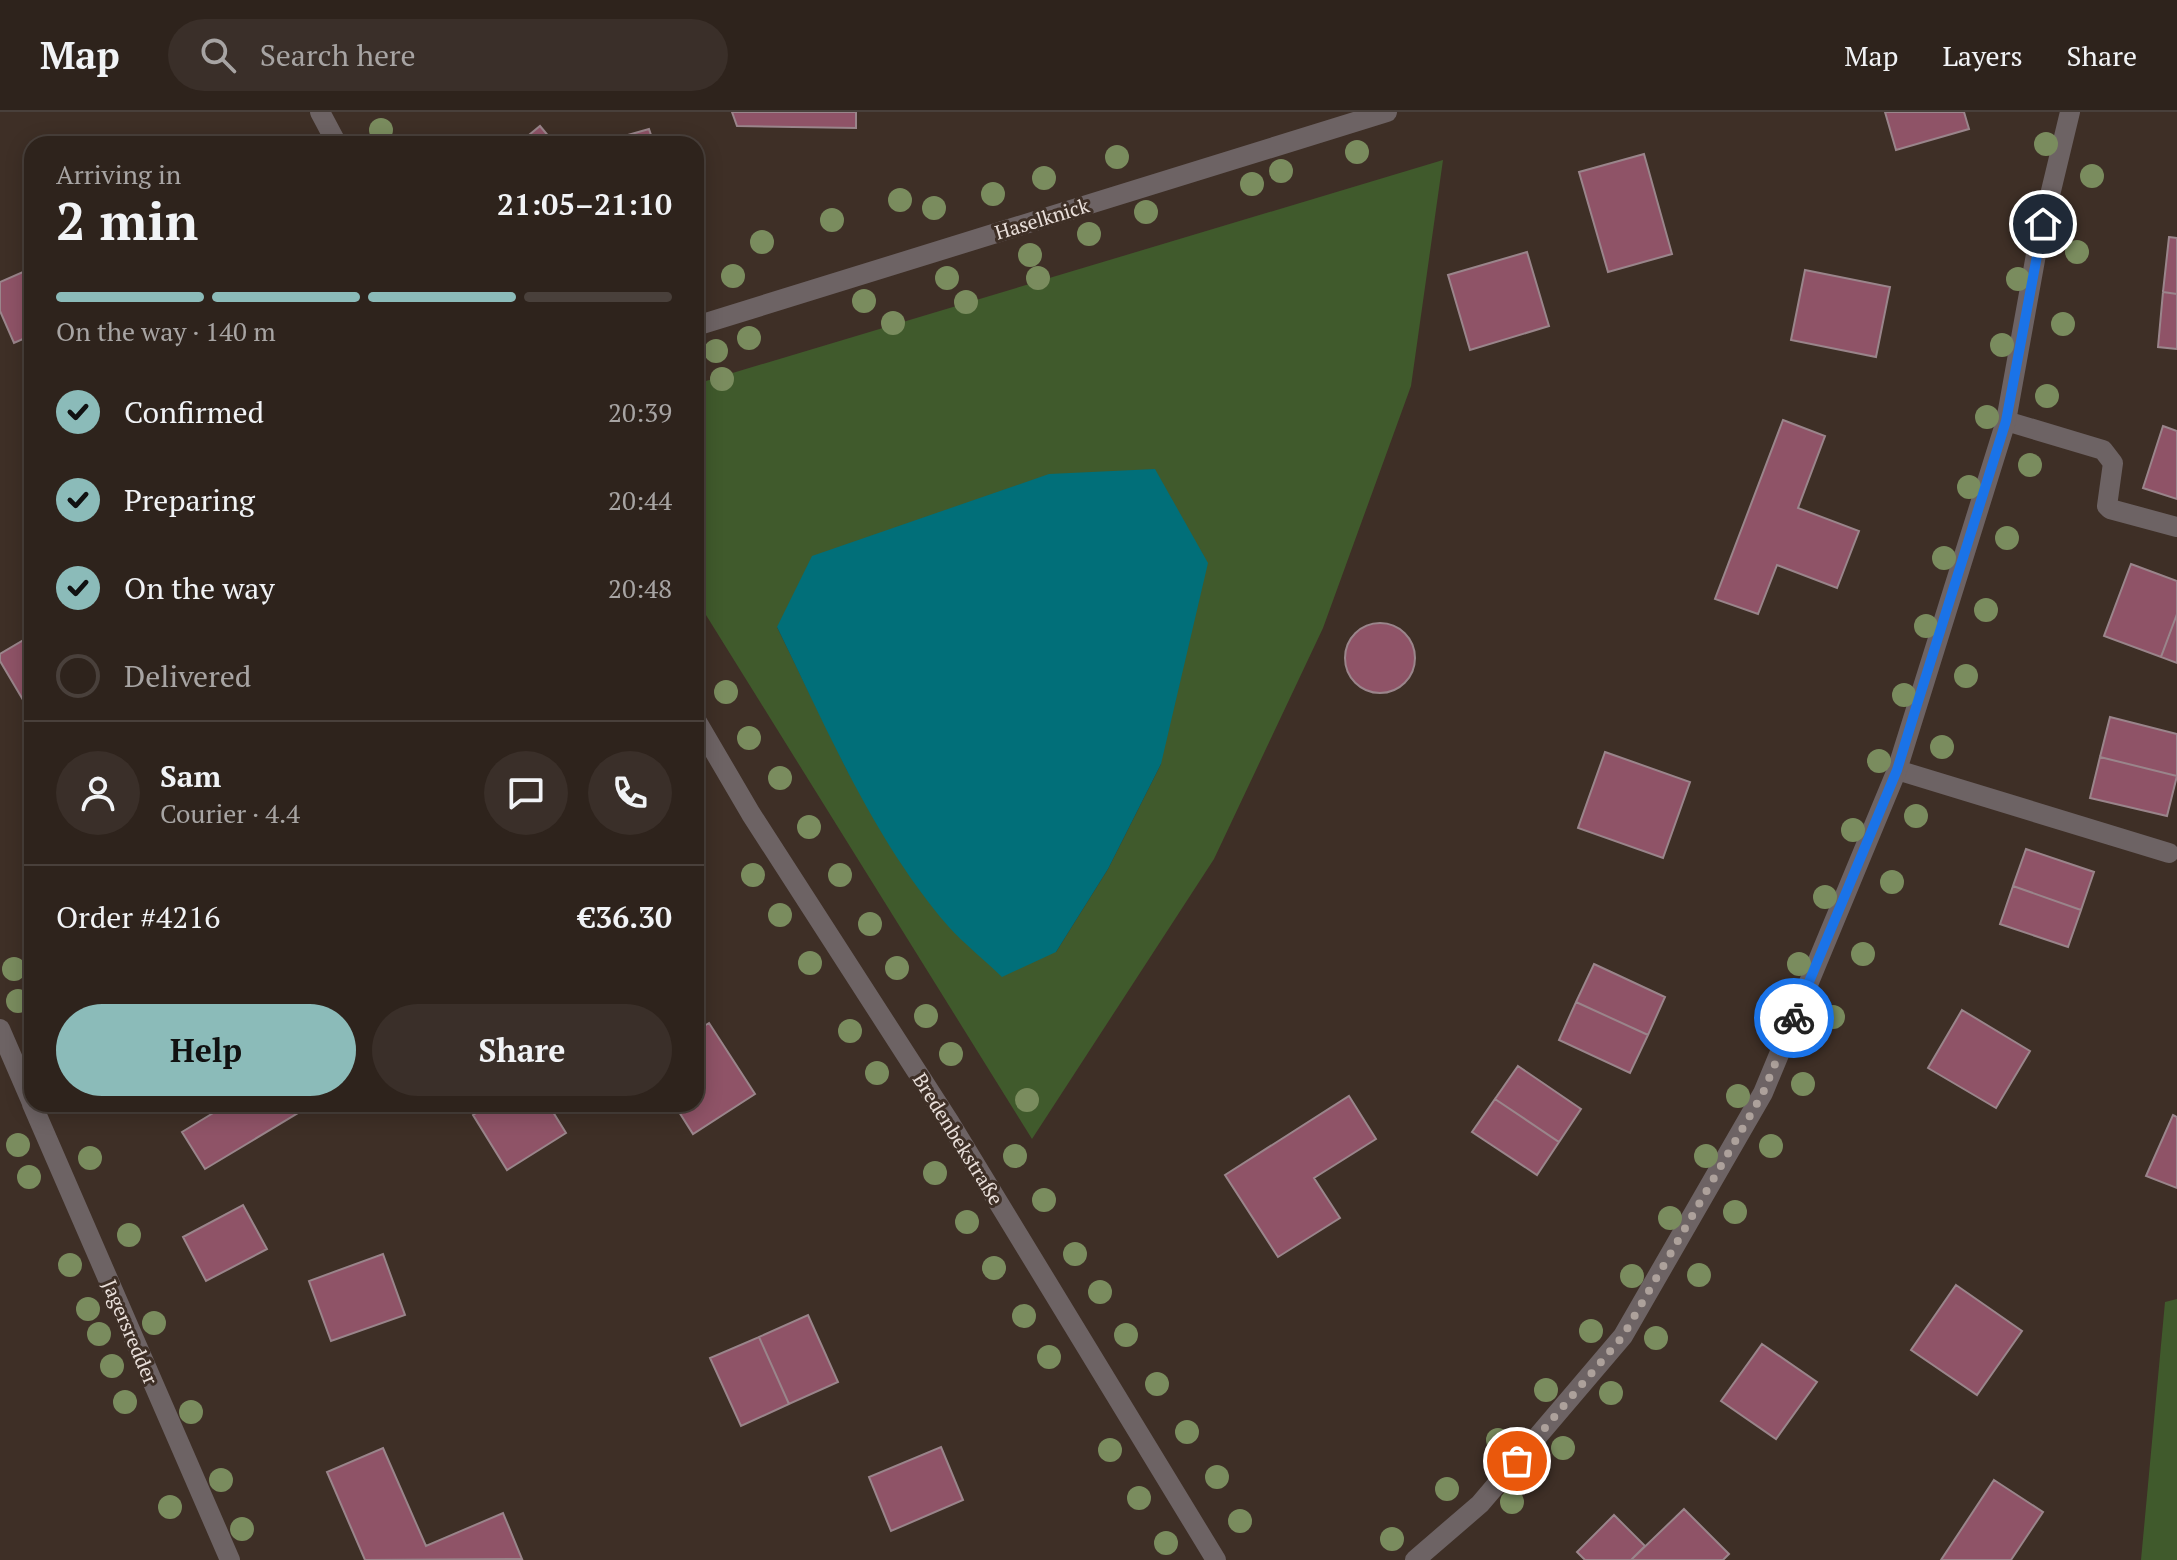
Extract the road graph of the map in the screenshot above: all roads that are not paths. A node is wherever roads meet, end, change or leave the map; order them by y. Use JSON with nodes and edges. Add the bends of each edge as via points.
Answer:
{"nodes":[{"id":1,"x":320,"y":112,"type":"edge"},
{"id":2,"x":1387,"y":112,"type":"edge"},
{"id":3,"x":2070,"y":112,"type":"edge"},
{"id":4,"x":333,"y":136,"type":"edge"},
{"id":5,"x":704,"y":324,"type":"edge"},
{"id":6,"x":2006,"y":421,"type":"junction"},
{"id":7,"x":2177,"y":527,"type":"edge"},
{"id":8,"x":704,"y":734,"type":"edge"},
{"id":9,"x":1897,"y":770,"type":"junction"},
{"id":10,"x":2169,"y":853,"type":"dead end"},
{"id":11,"x":0,"y":1029,"type":"edge"},
{"id":12,"x":24,"y":1085,"type":"edge"},
{"id":13,"x":35,"y":1112,"type":"edge"},
{"id":14,"x":230,"y":1560,"type":"edge"},
{"id":15,"x":1216,"y":1560,"type":"edge"},
{"id":16,"x":1415,"y":1560,"type":"edge"}],
"edges":[{"from":1,"to":4,"type":"street"},
{"from":2,"to":5,"type":"street","name":"Haselknick"},
{"from":3,"to":6,"type":"street","via":[[2037,249]]},
{"from":6,"to":7,"type":"street","via":[[2103,450],[2113,463],[2107,506]]},
{"from":6,"to":9,"type":"street"},
{"from":8,"to":15,"type":"street","name":"Bredenbekstraße","via":[[950,1123]]},
{"from":9,"to":10,"type":"street"},
{"from":9,"to":16,"type":"street","via":[[1763,1093],[1623,1336],[1480,1504]]},
{"from":11,"to":12,"type":"street","name":"Jagersredder"},
{"from":13,"to":14,"type":"street","name":"Jagersredder"}]}
